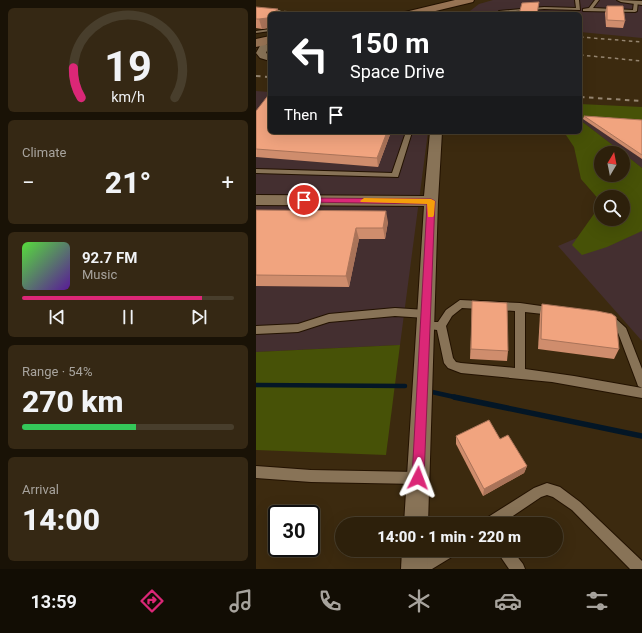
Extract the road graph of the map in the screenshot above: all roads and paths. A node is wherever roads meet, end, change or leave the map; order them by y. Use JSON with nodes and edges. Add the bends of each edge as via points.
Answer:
{"nodes":[{"id":1,"x":469,"y":0,"type":"edge"},
{"id":2,"x":577,"y":0,"type":"edge"},
{"id":3,"x":597,"y":0,"type":"edge"},
{"id":4,"x":621,"y":0,"type":"edge"},
{"id":5,"x":639,"y":2,"type":"edge"},
{"id":6,"x":578,"y":9,"type":"junction"},
{"id":7,"x":590,"y":9,"type":"junction"},
{"id":8,"x":501,"y":11,"type":"dead end"},
{"id":9,"x":416,"y":12,"type":"edge"},
{"id":10,"x":268,"y":30,"type":"edge"},
{"id":11,"x":256,"y":32,"type":"edge"},
{"id":12,"x":263,"y":44,"type":"edge"},
{"id":13,"x":256,"y":58,"type":"edge"},
{"id":14,"x":268,"y":59,"type":"edge"},
{"id":15,"x":268,"y":60,"type":"edge"},
{"id":16,"x":268,"y":60,"type":"edge"},
{"id":17,"x":256,"y":62,"type":"edge"},
{"id":18,"x":408,"y":134,"type":"edge"},
{"id":19,"x":436,"y":134,"type":"edge"},
{"id":20,"x":256,"y":170,"type":"edge"},
{"id":21,"x":256,"y":200,"type":"edge"},
{"id":22,"x":431,"y":201,"type":"junction"},
{"id":23,"x":520,"y":307,"type":"junction"},
{"id":24,"x":564,"y":312,"type":"edge"},
{"id":25,"x":593,"y":316,"type":"edge"},
{"id":26,"x":431,"y":322,"type":"junction"},
{"id":27,"x":256,"y":330,"type":"edge"},
{"id":28,"x":520,"y":372,"type":"junction"},
{"id":29,"x":642,"y":382,"type":"edge"},
{"id":30,"x":642,"y":393,"type":"edge"},
{"id":31,"x":256,"y":472,"type":"edge"},
{"id":32,"x":418,"y":478,"type":"junction"},
{"id":33,"x":416,"y":517,"type":"edge"},
{"id":34,"x":500,"y":517,"type":"edge"},
{"id":35,"x":415,"y":557,"type":"edge"},
{"id":36,"x":439,"y":557,"type":"edge"},
{"id":37,"x":509,"y":557,"type":"edge"},
{"id":38,"x":414,"y":569,"type":"edge"},
{"id":39,"x":420,"y":569,"type":"edge"},
{"id":40,"x":518,"y":569,"type":"edge"},
{"id":41,"x":640,"y":569,"type":"edge"}],
"edges":[{"from":1,"to":9,"type":"street"},
{"from":2,"to":6,"type":"lane"},
{"from":3,"to":7,"type":"lane"},
{"from":4,"to":5,"type":"street"},
{"from":5,"to":7,"type":"lane","via":[[635,11]]},
{"from":6,"to":7,"type":"lane"},
{"from":6,"to":8,"type":"lane"},
{"from":10,"to":11,"type":"lane"},
{"from":12,"to":14,"type":"street","via":[[261,53]]},
{"from":13,"to":15,"type":"street"},
{"from":16,"to":17,"type":"street"},
{"from":18,"to":20,"type":"lane","via":[[395,175]]},
{"from":19,"to":22,"type":"street"},
{"from":21,"to":22,"type":"street"},
{"from":22,"to":26,"type":"street"},
{"from":23,"to":24,"type":"lane"},
{"from":23,"to":26,"type":"lane","via":[[460,304]]},
{"from":23,"to":28,"type":"lane"},
{"from":25,"to":29,"type":"lane","via":[[611,320],[621,328]]},
{"from":26,"to":27,"type":"lane","via":[[395,312],[329,318],[298,328]]},
{"from":26,"to":28,"type":"lane","via":[[452,365],[461,368]]},
{"from":26,"to":32,"type":"street"},
{"from":28,"to":30,"type":"lane","via":[[596,383]]},
{"from":31,"to":32,"type":"lane"},
{"from":32,"to":33,"type":"street"},
{"from":34,"to":41,"type":"lane","via":[[538,492],[547,489],[556,491],[576,506]]},
{"from":35,"to":38,"type":"street"},
{"from":36,"to":39,"type":"lane"},
{"from":37,"to":40,"type":"lane"}]}
